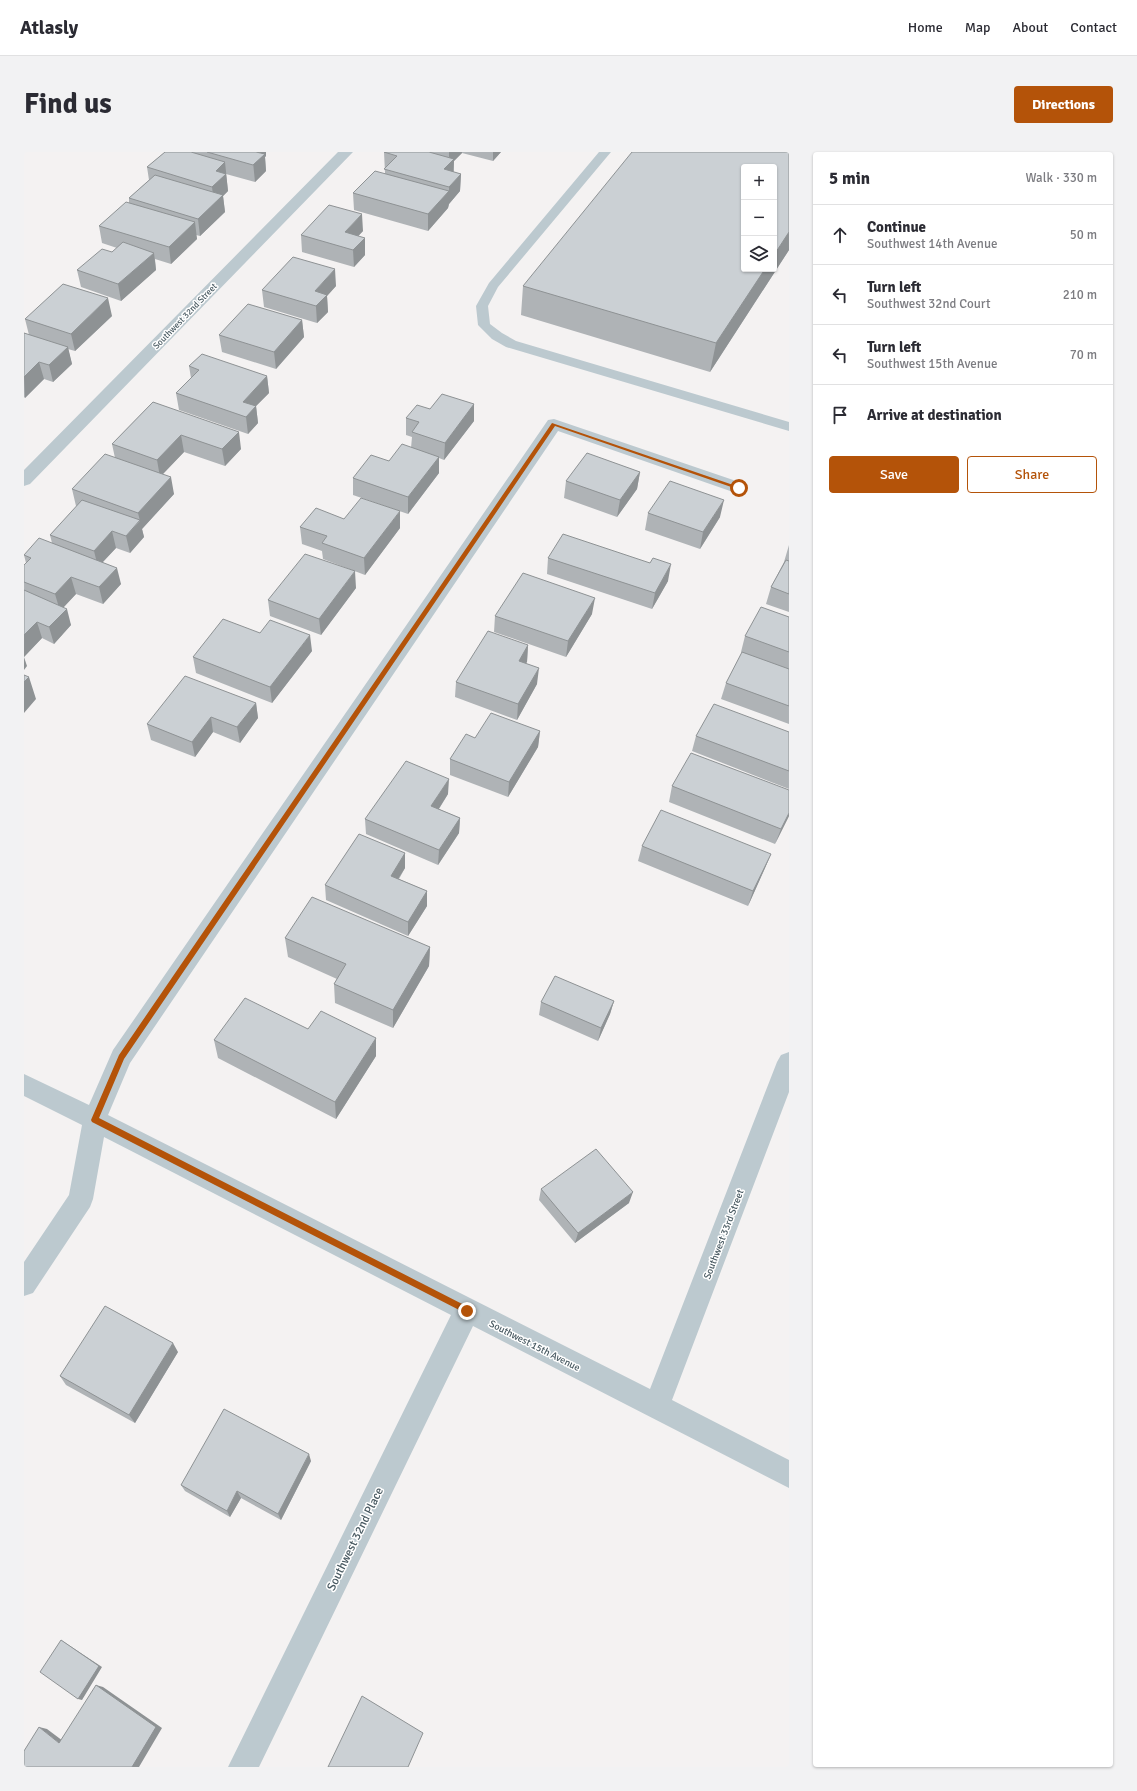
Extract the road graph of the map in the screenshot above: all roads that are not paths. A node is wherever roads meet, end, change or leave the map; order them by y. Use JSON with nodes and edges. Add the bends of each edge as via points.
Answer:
{"nodes":[{"id":1,"x":346,"y":152,"type":"edge"},
{"id":2,"x":605,"y":152,"type":"edge"},
{"id":3,"x":789,"y":427,"type":"edge"},
{"id":4,"x":24,"y":480,"type":"edge"},
{"id":5,"x":739,"y":488,"type":"dead end"},
{"id":6,"x":789,"y":1062,"type":"edge"},
{"id":7,"x":24,"y":1084,"type":"edge"},
{"id":8,"x":95,"y":1120,"type":"junction"},
{"id":9,"x":24,"y":1284,"type":"edge"},
{"id":10,"x":467,"y":1311,"type":"junction"},
{"id":11,"x":657,"y":1406,"type":"junction"},
{"id":12,"x":789,"y":1474,"type":"edge"},
{"id":13,"x":243,"y":1767,"type":"edge"}],
"edges":[{"from":1,"to":4,"type":"street","name":"Southwest 32nd Street"},
{"from":2,"to":3,"type":"lane","via":[[493,286],[482,306],[484,325],[511,344]]},
{"from":5,"to":8,"type":"street","via":[[554,424],[121,1057]]},
{"from":6,"to":11,"type":"street","name":"Southwest 33rd Street"},
{"from":7,"to":8,"type":"street","name":"Southwest 15th Avenue"},
{"from":8,"to":9,"type":"street","via":[[81,1199]]},
{"from":8,"to":10,"type":"street","name":"Southwest 15th Avenue"},
{"from":10,"to":11,"type":"street","name":"Southwest 15th Avenue"},
{"from":10,"to":13,"type":"street","name":"Southwest 32nd Place"},
{"from":11,"to":12,"type":"street","name":"Southwest 15th Avenue"}]}
